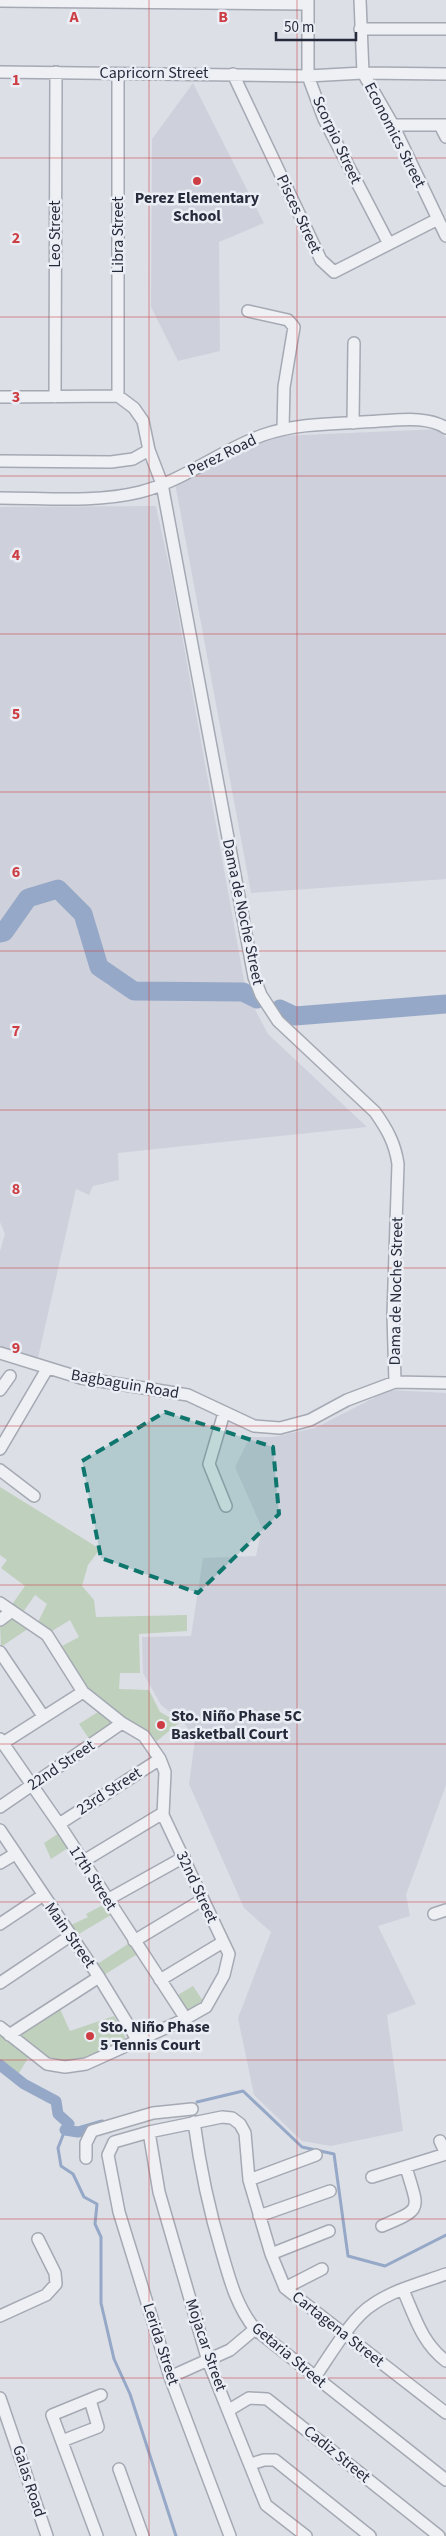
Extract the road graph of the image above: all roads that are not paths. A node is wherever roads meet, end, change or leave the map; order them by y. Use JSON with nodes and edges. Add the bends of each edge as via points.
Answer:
{"nodes":[{"id":1,"x":360,"y":0,"type":"edge"},
{"id":2,"x":0,"y":1,"type":"edge"},
{"id":3,"x":308,"y":2,"type":"edge"},
{"id":4,"x":360,"y":29,"type":"junction"},
{"id":5,"x":446,"y":30,"type":"edge"},
{"id":6,"x":0,"y":72,"type":"edge"},
{"id":7,"x":56,"y":72,"type":"junction"},
{"id":8,"x":363,"y":73,"type":"junction"},
{"id":9,"x":118,"y":74,"type":"junction"},
{"id":10,"x":233,"y":74,"type":"junction"},
{"id":11,"x":446,"y":74,"type":"edge"},
{"id":12,"x":308,"y":76,"type":"junction"},
{"id":13,"x":393,"y":125,"type":"junction"},
{"id":14,"x":443,"y":125,"type":"edge"},
{"id":15,"x":446,"y":137,"type":"edge"},
{"id":16,"x":438,"y":219,"type":"junction"},
{"id":17,"x":446,"y":236,"type":"edge"},
{"id":18,"x":388,"y":244,"type":"junction"},
{"id":19,"x":248,"y":311,"type":"dead end"},
{"id":20,"x":354,"y":343,"type":"dead end"},
{"id":21,"x":118,"y":396,"type":"junction"},
{"id":22,"x":0,"y":397,"type":"edge"},
{"id":23,"x":55,"y":397,"type":"junction"},
{"id":24,"x":353,"y":423,"type":"junction"},
{"id":25,"x":444,"y":423,"type":"edge"},
{"id":26,"x":284,"y":429,"type":"junction"},
{"id":27,"x":149,"y":450,"type":"junction"},
{"id":28,"x":0,"y":461,"type":"edge"},
{"id":29,"x":162,"y":484,"type":"junction"},
{"id":30,"x":0,"y":498,"type":"edge"},
{"id":31,"x":0,"y":1353,"type":"edge"},
{"id":32,"x":47,"y":1369,"type":"junction"},
{"id":33,"x":10,"y":1376,"type":"dead end"},
{"id":34,"x":395,"y":1382,"type":"junction"},
{"id":35,"x":446,"y":1383,"type":"edge"},
{"id":36,"x":0,"y":1390,"type":"edge"},
{"id":37,"x":224,"y":1413,"type":"junction"},
{"id":38,"x":0,"y":1449,"type":"edge"},
{"id":39,"x":0,"y":1470,"type":"edge"},
{"id":40,"x":34,"y":1496,"type":"dead end"},
{"id":41,"x":226,"y":1506,"type":"dead end"},
{"id":42,"x":0,"y":1603,"type":"edge"},
{"id":43,"x":12,"y":1612,"type":"junction"},
{"id":44,"x":0,"y":1620,"type":"edge"},
{"id":45,"x":0,"y":1652,"type":"edge"},
{"id":46,"x":83,"y":1692,"type":"junction"},
{"id":47,"x":43,"y":1716,"type":"junction"},
{"id":48,"x":122,"y":1723,"type":"junction"},
{"id":49,"x":1,"y":1741,"type":"edge"},
{"id":50,"x":160,"y":1759,"type":"junction"},
{"id":51,"x":31,"y":1785,"type":"junction"},
{"id":52,"x":0,"y":1807,"type":"edge"},
{"id":53,"x":163,"y":1814,"type":"junction"},
{"id":54,"x":59,"y":1824,"type":"junction"},
{"id":55,"x":0,"y":1830,"type":"edge"},
{"id":56,"x":15,"y":1854,"type":"junction"},
{"id":57,"x":184,"y":1857,"type":"junction"},
{"id":58,"x":82,"y":1862,"type":"junction"},
{"id":59,"x":0,"y":1863,"type":"edge"},
{"id":60,"x":42,"y":1896,"type":"junction"},
{"id":61,"x":107,"y":1900,"type":"junction"},
{"id":62,"x":202,"y":1900,"type":"junction"},
{"id":63,"x":446,"y":1910,"type":"edge"},
{"id":64,"x":434,"y":1914,"type":"dead end"},
{"id":65,"x":0,"y":1924,"type":"edge"},
{"id":66,"x":70,"y":1936,"type":"junction"},
{"id":67,"x":134,"y":1941,"type":"junction"},
{"id":68,"x":223,"y":1942,"type":"junction"},
{"id":69,"x":99,"y":1977,"type":"junction"},
{"id":70,"x":160,"y":1980,"type":"junction"},
{"id":71,"x":0,"y":1983,"type":"edge"},
{"id":72,"x":186,"y":2019,"type":"junction"},
{"id":73,"x":0,"y":2026,"type":"edge"},
{"id":74,"x":9,"y":2036,"type":"junction"},
{"id":75,"x":138,"y":2041,"type":"junction"},
{"id":76,"x":192,"y":2109,"type":"dead end"},
{"id":77,"x":194,"y":2122,"type":"junction"},
{"id":78,"x":149,"y":2132,"type":"junction"},
{"id":79,"x":440,"y":2141,"type":"dead end"},
{"id":80,"x":110,"y":2148,"type":"joint"},
{"id":81,"x":446,"y":2154,"type":"edge"},
{"id":82,"x":316,"y":2155,"type":"dead end"},
{"id":83,"x":86,"y":2158,"type":"dead end"},
{"id":84,"x":406,"y":2167,"type":"junction"},
{"id":85,"x":372,"y":2177,"type":"dead end"},
{"id":86,"x":250,"y":2180,"type":"junction"},
{"id":87,"x":330,"y":2191,"type":"dead end"},
{"id":88,"x":259,"y":2216,"type":"junction"},
{"id":89,"x":382,"y":2226,"type":"dead end"},
{"id":90,"x":329,"y":2232,"type":"dead end"},
{"id":91,"x":38,"y":2239,"type":"dead end"},
{"id":92,"x":271,"y":2254,"type":"junction"},
{"id":93,"x":322,"y":2269,"type":"dead end"},
{"id":94,"x":446,"y":2275,"type":"edge"},
{"id":95,"x":284,"y":2288,"type":"junction"},
{"id":96,"x":403,"y":2290,"type":"junction"},
{"id":97,"x":0,"y":2316,"type":"edge"},
{"id":98,"x":255,"y":2329,"type":"junction"},
{"id":99,"x":344,"y":2335,"type":"junction"},
{"id":100,"x":208,"y":2361,"type":"junction"},
{"id":101,"x":446,"y":2361,"type":"edge"},
{"id":102,"x":170,"y":2376,"type":"junction"},
{"id":103,"x":315,"y":2377,"type":"junction"},
{"id":104,"x":101,"y":2395,"type":"dead end"},
{"id":105,"x":0,"y":2398,"type":"edge"},
{"id":106,"x":90,"y":2400,"type":"junction"},
{"id":107,"x":229,"y":2410,"type":"junction"},
{"id":108,"x":446,"y":2413,"type":"edge"},
{"id":109,"x":62,"y":2441,"type":"junction"},
{"id":110,"x":251,"y":2464,"type":"junction"},
{"id":111,"x":119,"y":2469,"type":"dead end"},
{"id":112,"x":446,"y":2480,"type":"edge"},
{"id":113,"x":47,"y":2536,"type":"edge"},
{"id":114,"x":97,"y":2536,"type":"edge"},
{"id":115,"x":143,"y":2536,"type":"edge"},
{"id":116,"x":230,"y":2536,"type":"edge"},
{"id":117,"x":306,"y":2536,"type":"edge"},
{"id":118,"x":370,"y":2536,"type":"edge"},
{"id":119,"x":439,"y":2536,"type":"edge"}],
"edges":[{"from":1,"to":4,"type":"street","name":"Economics Street"},
{"from":2,"to":3,"type":"street"},
{"from":3,"to":12,"type":"street","name":"Scorpio Street"},
{"from":4,"to":5,"type":"street"},
{"from":4,"to":8,"type":"street","name":"Economics Street"},
{"from":6,"to":7,"type":"street","name":"Capricorn Street"},
{"from":7,"to":9,"type":"street","name":"Capricorn Street"},
{"from":7,"to":23,"type":"street","name":"Leo Street"},
{"from":8,"to":11,"type":"street","name":"Capricorn Street"},
{"from":8,"to":12,"type":"street","name":"Capricorn Street"},
{"from":8,"to":13,"type":"street","name":"Economics Street"},
{"from":9,"to":10,"type":"street","name":"Capricorn Street"},
{"from":9,"to":21,"type":"street","name":"Libra Street"},
{"from":10,"to":12,"type":"street","name":"Capricorn Street"},
{"from":10,"to":18,"type":"street","name":"Pisces Street","via":[[321,260],[334,272]]},
{"from":12,"to":18,"type":"street","name":"Scorpio Street","via":[[324,119]]},
{"from":13,"to":14,"type":"street"},
{"from":13,"to":16,"type":"street","name":"Economics Street"},
{"from":14,"to":15,"type":"street"},
{"from":16,"to":17,"type":"street","name":"Economics Street"},
{"from":16,"to":18,"type":"street","name":"Pisces Street"},
{"from":19,"to":26,"type":"street","via":[[288,320],[294,327],[284,387]]},
{"from":20,"to":24,"type":"street"},
{"from":21,"to":23,"type":"street"},
{"from":21,"to":27,"type":"street","name":"Dama de Noche Street","via":[[143,420]]},
{"from":22,"to":23,"type":"street"},
{"from":24,"to":25,"type":"street","name":"Perez Road","via":[[413,420]]},
{"from":24,"to":26,"type":"street","name":"Perez Road"},
{"from":26,"to":29,"type":"street","name":"Perez Road","via":[[245,443]]},
{"from":27,"to":28,"type":"street","via":[[133,459],[111,462]]},
{"from":27,"to":29,"type":"street","name":"Dama de Noche Street"},
{"from":29,"to":30,"type":"street","name":"Perez Road","via":[[103,498]]},
{"from":29,"to":34,"type":"street","name":"Dama de Noche Street","via":[[260,995],[278,1021],[375,1112],[387,1128],[396,1151]]},
{"from":31,"to":32,"type":"street","name":"Bagbaguin Road"},
{"from":32,"to":37,"type":"street","name":"Bagbaguin Road","via":[[98,1382],[188,1395]]},
{"from":32,"to":38,"type":"street"},
{"from":33,"to":36,"type":"street"},
{"from":34,"to":35,"type":"street","name":"Bagbaguin Road"},
{"from":34,"to":37,"type":"street","name":"Bagbaguin Road","via":[[346,1400],[310,1420],[280,1428],[254,1426]]},
{"from":37,"to":41,"type":"street","via":[[209,1464]]},
{"from":39,"to":40,"type":"street"},
{"from":42,"to":43,"type":"street","name":"32nd Street"},
{"from":43,"to":44,"type":"street"},
{"from":43,"to":46,"type":"street","name":"32nd Street","via":[[47,1634]]},
{"from":45,"to":47,"type":"street"},
{"from":46,"to":47,"type":"street"},
{"from":46,"to":48,"type":"street","name":"32nd Street"},
{"from":47,"to":49,"type":"street"},
{"from":48,"to":50,"type":"street","name":"32nd Street","via":[[144,1736]]},
{"from":48,"to":51,"type":"street","name":"22nd Street"},
{"from":49,"to":51,"type":"street","name":"17th Street"},
{"from":50,"to":53,"type":"street","name":"32nd Street","via":[[165,1772]]},
{"from":50,"to":54,"type":"street","name":"23rd Street"},
{"from":51,"to":52,"type":"street","name":"22nd Street"},
{"from":51,"to":54,"type":"street","name":"17th Street"},
{"from":53,"to":57,"type":"street","name":"32nd Street"},
{"from":53,"to":58,"type":"street"},
{"from":54,"to":58,"type":"street","name":"17th Street"},
{"from":55,"to":56,"type":"street","name":"Main Street"},
{"from":56,"to":59,"type":"street"},
{"from":56,"to":60,"type":"street","name":"Main Street"},
{"from":57,"to":61,"type":"street"},
{"from":57,"to":62,"type":"street","name":"32nd Street"},
{"from":58,"to":61,"type":"street","name":"17th Street"},
{"from":60,"to":65,"type":"street"},
{"from":60,"to":66,"type":"street","name":"Main Street"},
{"from":61,"to":67,"type":"street","name":"17th Street"},
{"from":62,"to":67,"type":"street"},
{"from":62,"to":68,"type":"street","name":"32nd Street"},
{"from":63,"to":64,"type":"street"},
{"from":66,"to":69,"type":"street","name":"Main Street"},
{"from":66,"to":71,"type":"street"},
{"from":67,"to":70,"type":"street","name":"17th Street"},
{"from":68,"to":70,"type":"street"},
{"from":68,"to":72,"type":"street","name":"32nd Street","via":[[229,1954],[224,1975],[206,2007]]},
{"from":69,"to":74,"type":"street"},
{"from":69,"to":75,"type":"street","name":"Main Street"},
{"from":70,"to":72,"type":"street","name":"17th Street"},
{"from":72,"to":75,"type":"street","name":"32nd Street"},
{"from":73,"to":74,"type":"street","name":"32nd Street"},
{"from":74,"to":75,"type":"street","name":"32nd Street","via":[[46,2064],[65,2067],[86,2064]]},
{"from":76,"to":83,"type":"street","via":[[153,2114],[92,2131],[86,2143]]},
{"from":77,"to":78,"type":"street","name":"Cartagena Street"},
{"from":77,"to":86,"type":"street","name":"Cartagena Street","via":[[222,2117],[232,2118],[240,2124],[245,2133]]},
{"from":77,"to":98,"type":"street","name":"Getaria Street","via":[[205,2192],[233,2291],[242,2312]]},
{"from":78,"to":80,"type":"street","name":"Cartagena Street","via":[[114,2142]]},
{"from":78,"to":100,"type":"street","name":"Mojacar Street","via":[[159,2192]]},
{"from":79,"to":81,"type":"street"},
{"from":80,"to":102,"type":"street","name":"Lerida Street","via":[[108,2155],[118,2212]]},
{"from":81,"to":84,"type":"street"},
{"from":82,"to":86,"type":"street"},
{"from":84,"to":85,"type":"street"},
{"from":84,"to":89,"type":"street","via":[[415,2209]]},
{"from":86,"to":88,"type":"street","name":"Cartagena Street"},
{"from":87,"to":88,"type":"street"},
{"from":88,"to":92,"type":"street","name":"Cartagena Street"},
{"from":90,"to":92,"type":"street"},
{"from":91,"to":97,"type":"street","via":[[55,2273],[56,2284],[46,2295]]},
{"from":92,"to":95,"type":"street","name":"Cartagena Street"},
{"from":93,"to":95,"type":"street"},
{"from":94,"to":96,"type":"street"},
{"from":95,"to":99,"type":"street","name":"Cartagena Street"},
{"from":96,"to":99,"type":"street","via":[[370,2306]]},
{"from":96,"to":101,"type":"street","via":[[424,2339]]},
{"from":98,"to":100,"type":"street","via":[[230,2350]]},
{"from":98,"to":103,"type":"street","name":"Getaria Street"},
{"from":99,"to":103,"type":"street"},
{"from":99,"to":108,"type":"street","name":"Cartagena Street"},
{"from":100,"to":102,"type":"street"},
{"from":100,"to":107,"type":"street","name":"Mojacar Street"},
{"from":102,"to":116,"type":"street","name":"Lerida Street"},
{"from":103,"to":112,"type":"street","name":"Getaria Street"},
{"from":104,"to":106,"type":"street"},
{"from":105,"to":113,"type":"street","name":"Galas Road"},
{"from":106,"to":109,"type":"street","via":[[98,2427]]},
{"from":106,"to":109,"type":"street","via":[[52,2415]]},
{"from":107,"to":110,"type":"street","name":"Mojacar Street"},
{"from":107,"to":119,"type":"street","name":"Cadiz Street","via":[[249,2398],[267,2399]]},
{"from":109,"to":114,"type":"street"},
{"from":110,"to":117,"type":"street","name":"Mojacar Street","via":[[266,2505]]},
{"from":110,"to":118,"type":"street","via":[[275,2460]]},
{"from":111,"to":115,"type":"street"}]}
